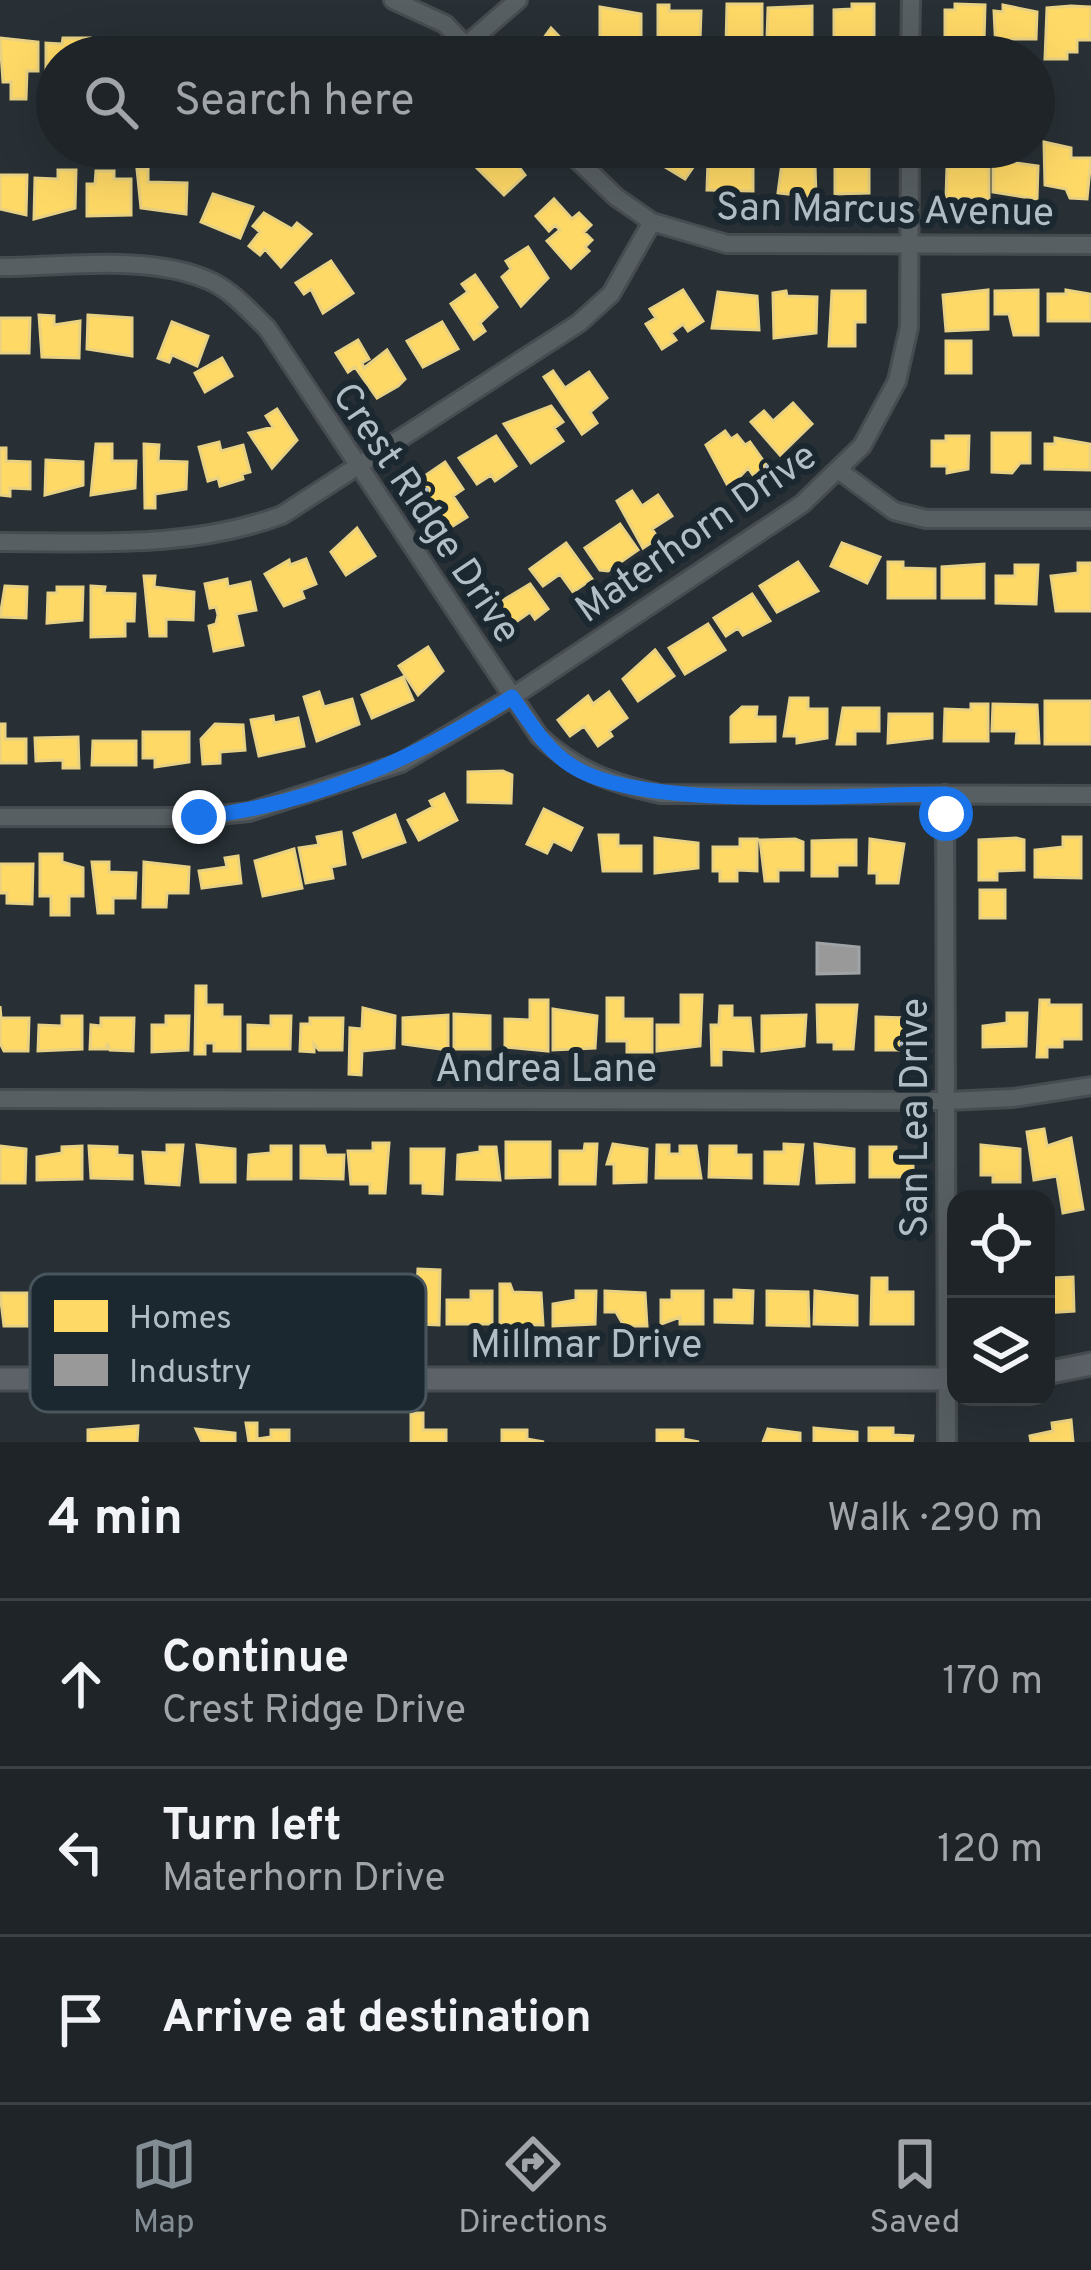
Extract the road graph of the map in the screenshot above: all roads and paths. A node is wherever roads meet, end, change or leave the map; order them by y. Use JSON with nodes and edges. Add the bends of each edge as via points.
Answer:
{"nodes":[{"id":1,"x":393,"y":0,"type":"edge"},
{"id":2,"x":518,"y":0,"type":"edge"},
{"id":3,"x":911,"y":0,"type":"edge"},
{"id":4,"x":457,"y":36,"type":"edge"},
{"id":5,"x":486,"y":36,"type":"edge"},
{"id":6,"x":910,"y":36,"type":"edge"},
{"id":7,"x":586,"y":168,"type":"edge"},
{"id":8,"x":910,"y":168,"type":"edge"},
{"id":9,"x":652,"y":222,"type":"junction"},
{"id":10,"x":910,"y":244,"type":"junction"},
{"id":11,"x":1091,"y":245,"type":"edge"},
{"id":12,"x":0,"y":267,"type":"edge"},
{"id":13,"x":357,"y":468,"type":"junction"},
{"id":14,"x":841,"y":472,"type":"junction"},
{"id":15,"x":1091,"y":519,"type":"edge"},
{"id":16,"x":0,"y":542,"type":"edge"},
{"id":17,"x":512,"y":697,"type":"junction"},
{"id":18,"x":945,"y":794,"type":"junction"},
{"id":19,"x":1091,"y":795,"type":"edge"},
{"id":20,"x":0,"y":817,"type":"edge"},
{"id":21,"x":1091,"y":1086,"type":"edge"},
{"id":22,"x":0,"y":1100,"type":"edge"},
{"id":23,"x":946,"y":1100,"type":"junction"},
{"id":24,"x":950,"y":1298,"type":"edge"},
{"id":25,"x":1091,"y":1364,"type":"edge"},
{"id":26,"x":1055,"y":1371,"type":"edge"},
{"id":27,"x":426,"y":1379,"type":"edge"},
{"id":28,"x":947,"y":1379,"type":"edge"},
{"id":29,"x":949,"y":1406,"type":"edge"},
{"id":30,"x":947,"y":1442,"type":"edge"}],
"edges":[{"from":1,"to":4,"type":"street"},
{"from":2,"to":5,"type":"street"},
{"from":3,"to":6,"type":"street"},
{"from":7,"to":9,"type":"street","name":"San Marcus Avenue"},
{"from":8,"to":10,"type":"street","name":"Materhorn Drive"},
{"from":9,"to":10,"type":"street","name":"San Marcus Avenue","via":[[727,244]]},
{"from":9,"to":13,"type":"street","via":[[611,294],[579,323]]},
{"from":10,"to":11,"type":"street","name":"San Marcus Avenue"},
{"from":10,"to":14,"type":"street","name":"Materhorn Drive","via":[[901,367],[878,421]]},
{"from":12,"to":13,"type":"street","name":"Crest Ridge Drive","via":[[152,268],[207,279],[267,328]]},
{"from":13,"to":16,"type":"street","via":[[282,515],[232,534],[169,543]]},
{"from":13,"to":17,"type":"street","name":"Crest Ridge Drive"},
{"from":14,"to":15,"type":"street","via":[[894,511],[926,519]]},
{"from":14,"to":17,"type":"street","name":"Materhorn Drive"},
{"from":17,"to":18,"type":"street","name":"Crest Ridge Drive","via":[[572,766],[643,791]]},
{"from":17,"to":20,"type":"street","name":"Materhorn Drive","via":[[400,764],[249,812]]},
{"from":18,"to":19,"type":"street","name":"Crest Ridge Drive"},
{"from":18,"to":23,"type":"street","name":"San Lea Drive"},
{"from":21,"to":23,"type":"street","name":"Andrea Lane"},
{"from":22,"to":23,"type":"street","name":"Andrea Lane"},
{"from":23,"to":24,"type":"street","name":"San Lea Drive"},
{"from":25,"to":26,"type":"street"},
{"from":27,"to":28,"type":"street","name":"Millmar Drive"},
{"from":29,"to":30,"type":"street","name":"San Lea Drive"}]}
